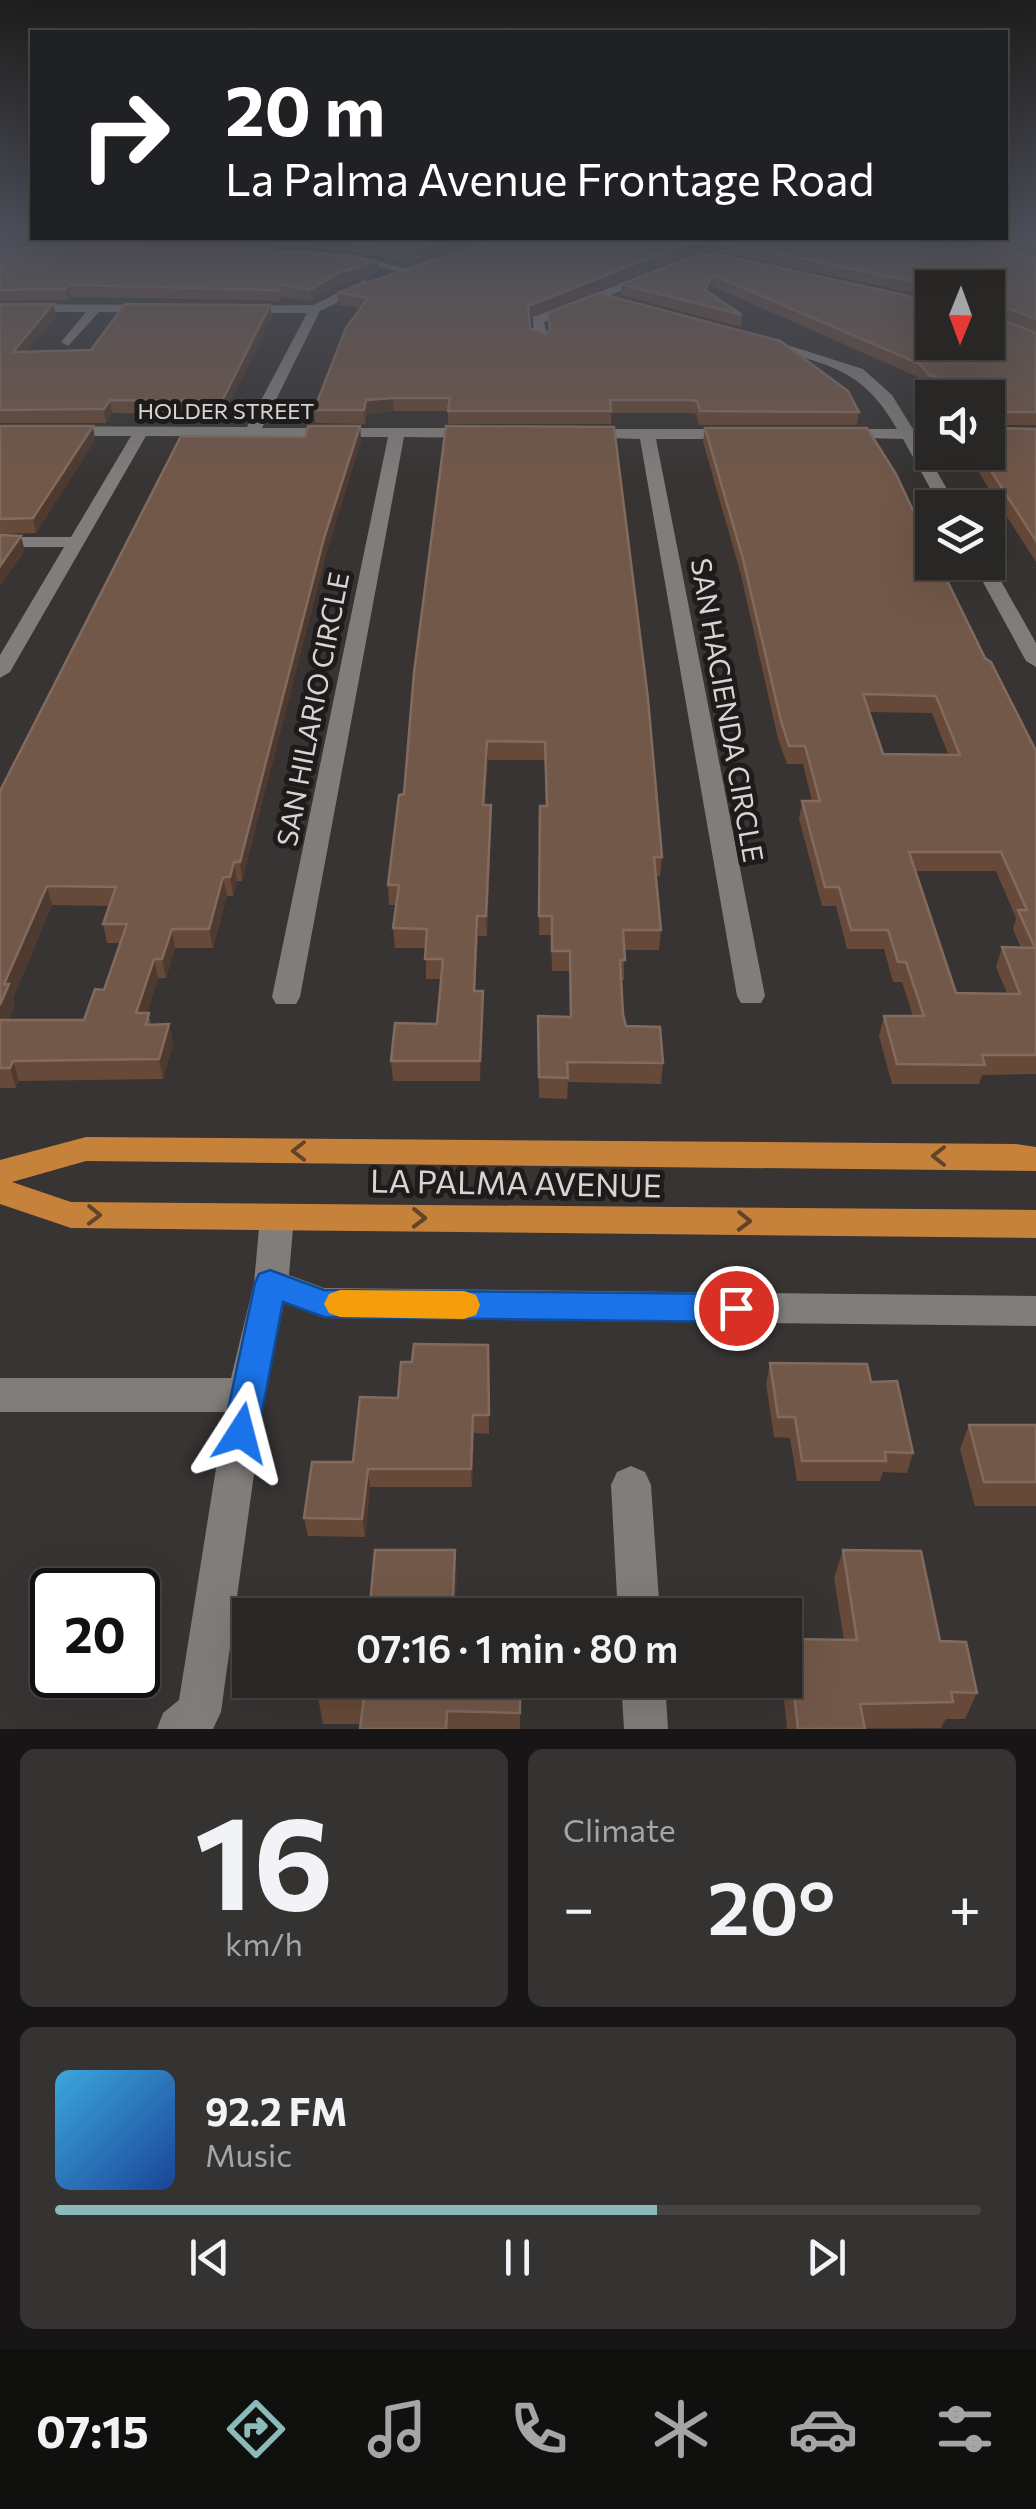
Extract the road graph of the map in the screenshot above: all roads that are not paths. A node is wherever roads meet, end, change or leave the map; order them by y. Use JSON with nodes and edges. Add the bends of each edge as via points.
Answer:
{"nodes":[{"id":1,"x":87,"y":318,"type":"edge"},
{"id":2,"x":311,"y":318,"type":"edge"},
{"id":3,"x":542,"y":318,"type":"edge"},
{"id":4,"x":738,"y":335,"type":"edge"},
{"id":5,"x":540,"y":339,"type":"edge"},
{"id":6,"x":68,"y":342,"type":"dead end"},
{"id":7,"x":0,"y":431,"type":"edge"},
{"id":8,"x":141,"y":432,"type":"junction"},
{"id":9,"x":396,"y":432,"type":"junction"},
{"id":10,"x":252,"y":433,"type":"junction"},
{"id":11,"x":493,"y":433,"type":"edge"},
{"id":12,"x":570,"y":434,"type":"edge"},
{"id":13,"x":647,"y":434,"type":"junction"},
{"id":14,"x":759,"y":434,"type":"edge"},
{"id":15,"x":816,"y":434,"type":"edge"},
{"id":16,"x":909,"y":434,"type":"junction"},
{"id":17,"x":915,"y":434,"type":"edge"},
{"id":18,"x":940,"y":490,"type":"edge"},
{"id":19,"x":0,"y":542,"type":"edge"},
{"id":20,"x":74,"y":542,"type":"junction"},
{"id":21,"x":991,"y":580,"type":"edge"},
{"id":22,"x":1036,"y":660,"type":"edge"},
{"id":23,"x":0,"y":672,"type":"edge"},
{"id":24,"x":750,"y":996,"type":"dead end"},
{"id":25,"x":286,"y":997,"type":"dead end"},
{"id":26,"x":1036,"y":1160,"type":"edge"},
{"id":27,"x":0,"y":1173,"type":"edge"},
{"id":28,"x":0,"y":1191,"type":"edge"},
{"id":29,"x":278,"y":1217,"type":"junction"},
{"id":30,"x":1036,"y":1224,"type":"edge"},
{"id":31,"x":270,"y":1283,"type":"junction"},
{"id":32,"x":1036,"y":1311,"type":"edge"},
{"id":33,"x":246,"y":1395,"type":"junction"},
{"id":34,"x":0,"y":1396,"type":"edge"},
{"id":35,"x":631,"y":1485,"type":"dead end"},
{"id":36,"x":638,"y":1598,"type":"edge"},
{"id":37,"x":644,"y":1698,"type":"edge"},
{"id":38,"x":179,"y":1729,"type":"edge"},
{"id":39,"x":646,"y":1729,"type":"edge"}],
"edges":[{"from":1,"to":6,"type":"street"},
{"from":2,"to":10,"type":"street"},
{"from":3,"to":5,"type":"street","via":[[536,320]]},
{"from":4,"to":16,"type":"street","via":[[858,372],[887,398]]},
{"from":7,"to":8,"type":"street","name":"HOLDER STREET"},
{"from":8,"to":10,"type":"street","name":"HOLDER STREET"},
{"from":8,"to":20,"type":"street"},
{"from":9,"to":10,"type":"street","name":"HOLDER STREET"},
{"from":9,"to":11,"type":"street","name":"HOLDER STREET"},
{"from":9,"to":25,"type":"street","name":"SAN HILARIO CIRCLE"},
{"from":12,"to":13,"type":"street"},
{"from":13,"to":14,"type":"street"},
{"from":13,"to":24,"type":"street","name":"SAN HACIENDA CIRCLE"},
{"from":15,"to":16,"type":"street"},
{"from":16,"to":17,"type":"street"},
{"from":16,"to":18,"type":"street"},
{"from":19,"to":20,"type":"street"},
{"from":20,"to":23,"type":"street"},
{"from":21,"to":22,"type":"street"},
{"from":26,"to":27,"type":"main road","name":"LA PALMA AVENUE","one_way":true,"via":[[86,1150]]},
{"from":28,"to":29,"type":"main road","name":"LA PALMA AVENUE","one_way":true,"via":[[70,1215]]},
{"from":29,"to":30,"type":"main road","name":"LA PALMA AVENUE","one_way":true},
{"from":29,"to":31,"type":"street"},
{"from":31,"to":32,"type":"street","via":[[324,1304]]},
{"from":31,"to":33,"type":"street"},
{"from":33,"to":34,"type":"street"},
{"from":33,"to":38,"type":"street","via":[[199,1712]]},
{"from":35,"to":36,"type":"street"},
{"from":37,"to":39,"type":"street"}]}
